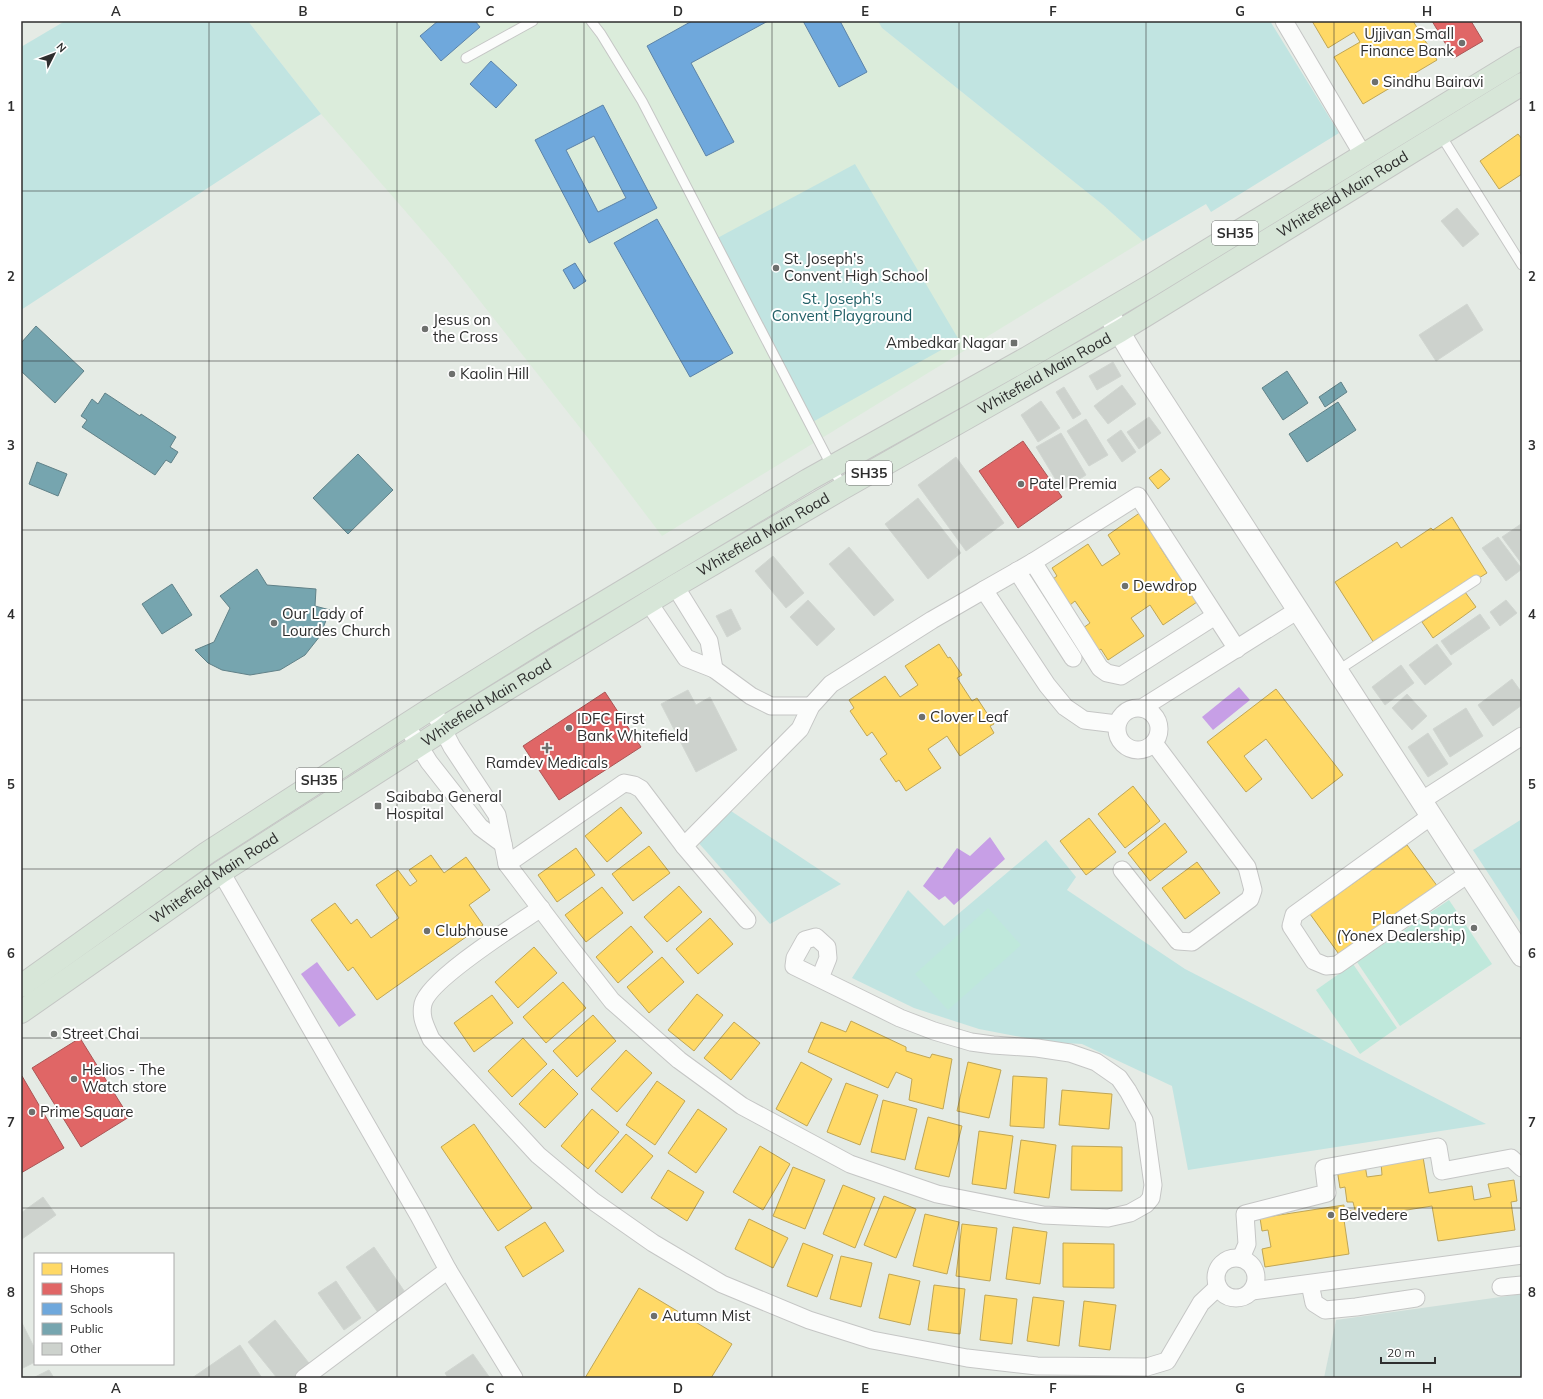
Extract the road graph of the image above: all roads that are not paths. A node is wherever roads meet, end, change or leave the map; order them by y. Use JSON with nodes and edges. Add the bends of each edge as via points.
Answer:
{"nodes":[{"id":1,"x":533,"y":21,"type":"edge"},
{"id":2,"x":591,"y":21,"type":"edge"},
{"id":3,"x":1284,"y":21,"type":"edge"},
{"id":4,"x":466,"y":58,"type":"dead end"},
{"id":5,"x":1522,"y":58,"type":"edge"},
{"id":6,"x":1522,"y":84,"type":"edge"},
{"id":7,"x":1440,"y":134,"type":"junction"},
{"id":8,"x":1363,"y":155,"type":"junction"},
{"id":9,"x":1522,"y":265,"type":"edge"},
{"id":10,"x":1107,"y":311,"type":"junction"},
{"id":11,"x":1120,"y":331,"type":"junction"},
{"id":12,"x":832,"y":467,"type":"junction"},
{"id":13,"x":843,"y":488,"type":"junction"},
{"id":14,"x":1032,"y":562,"type":"junction"},
{"id":15,"x":1016,"y":571,"type":"junction"},
{"id":16,"x":1476,"y":580,"type":"dead end"},
{"id":17,"x":675,"y":586,"type":"junction"},
{"id":18,"x":984,"y":590,"type":"junction"},
{"id":19,"x":649,"y":603,"type":"junction"},
{"id":20,"x":1298,"y":610,"type":"junction"},
{"id":21,"x":1215,"y":616,"type":"junction"},
{"id":22,"x":1237,"y":648,"type":"junction"},
{"id":23,"x":1073,"y":658,"type":"dead end"},
{"id":24,"x":714,"y":669,"type":"junction"},
{"id":25,"x":1337,"y":671,"type":"junction"},
{"id":26,"x":811,"y":706,"type":"junction"},
{"id":27,"x":432,"y":708,"type":"junction"},
{"id":28,"x":1142,"y":708,"type":"junction"},
{"id":29,"x":1117,"y":724,"type":"junction"},
{"id":30,"x":406,"y":725,"type":"junction"},
{"id":31,"x":443,"y":730,"type":"junction"},
{"id":32,"x":1522,"y":736,"type":"edge"},
{"id":33,"x":1154,"y":743,"type":"junction"},
{"id":34,"x":419,"y":745,"type":"junction"},
{"id":35,"x":1426,"y":809,"type":"junction"},
{"id":36,"x":503,"y":844,"type":"junction"},
{"id":37,"x":684,"y":846,"type":"junction"},
{"id":38,"x":507,"y":864,"type":"junction"},
{"id":39,"x":1122,"y":870,"type":"dead end"},
{"id":40,"x":221,"y":872,"type":"junction"},
{"id":41,"x":1468,"y":874,"type":"junction"},
{"id":42,"x":541,"y":908,"type":"junction"},
{"id":43,"x":747,"y":920,"type":"dead end"},
{"id":44,"x":1522,"y":956,"type":"edge"},
{"id":45,"x":820,"y":978,"type":"dead end"},
{"id":46,"x":21,"y":986,"type":"edge"},
{"id":47,"x":21,"y":1012,"type":"edge"},
{"id":48,"x":1522,"y":1168,"type":"edge"},
{"id":49,"x":1522,"y":1255,"type":"edge"},
{"id":50,"x":1241,"y":1258,"type":"junction"},
{"id":51,"x":448,"y":1270,"type":"junction"},
{"id":52,"x":1310,"y":1284,"type":"junction"},
{"id":53,"x":1522,"y":1285,"type":"edge"},
{"id":54,"x":1218,"y":1287,"type":"junction"},
{"id":55,"x":1501,"y":1287,"type":"dead end"},
{"id":56,"x":1252,"y":1291,"type":"junction"},
{"id":57,"x":1416,"y":1298,"type":"dead end"},
{"id":58,"x":304,"y":1378,"type":"edge"},
{"id":59,"x":514,"y":1378,"type":"edge"}],
"edges":[{"from":1,"to":4,"type":"lane"},
{"from":2,"to":12,"type":"lane","via":[[642,101]]},
{"from":3,"to":8,"type":"street"},
{"from":5,"to":8,"type":"main road","name":"Whitefield Main Road","number":"SH35"},
{"from":6,"to":7,"type":"main road","name":"Whitefield Main Road","number":"SH35"},
{"from":7,"to":9,"type":"lane"},
{"from":7,"to":11,"type":"main road","name":"Whitefield Main Road","number":"SH35"},
{"from":8,"to":10,"type":"main road","name":"Whitefield Main Road","number":"SH35"},
{"from":10,"to":11,"type":"street"},
{"from":10,"to":12,"type":"main road","name":"Whitefield Main Road","number":"SH35"},
{"from":11,"to":13,"type":"main road","name":"Whitefield Main Road","number":"SH35"},
{"from":11,"to":20,"type":"street","via":[[1130,351]]},
{"from":12,"to":13,"type":"lane"},
{"from":12,"to":27,"type":"main road","name":"Whitefield Main Road","number":"SH35"},
{"from":13,"to":17,"type":"main road","name":"Whitefield Main Road","number":"SH35"},
{"from":14,"to":15,"type":"street"},
{"from":14,"to":21,"type":"street","via":[[1100,668],[1107,673],[1121,676]]},
{"from":14,"to":21,"type":"street","via":[[1138,496]]},
{"from":15,"to":18,"type":"street"},
{"from":15,"to":23,"type":"street"},
{"from":16,"to":25,"type":"lane"},
{"from":17,"to":19,"type":"main road","name":"Whitefield Main Road","number":"SH35"},
{"from":17,"to":24,"type":"street","via":[[709,641]]},
{"from":18,"to":26,"type":"street","via":[[831,684]]},
{"from":18,"to":29,"type":"street","via":[[1047,685],[1065,707],[1084,720]]},
{"from":19,"to":24,"type":"street","via":[[686,658]]},
{"from":19,"to":31,"type":"main road","name":"Whitefield Main Road","number":"SH35"},
{"from":20,"to":22,"type":"street"},
{"from":20,"to":25,"type":"street"},
{"from":21,"to":22,"type":"street"},
{"from":22,"to":28,"type":"street"},
{"from":24,"to":26,"type":"street","via":[[771,706]]},
{"from":25,"to":35,"type":"street"},
{"from":26,"to":37,"type":"street","via":[[800,730]]},
{"from":27,"to":30,"type":"main road","name":"Whitefield Main Road","number":"SH35"},
{"from":27,"to":31,"type":"street"},
{"from":28,"to":29,"type":"street","via":[[1130,709]]},
{"from":28,"to":33,"type":"street","via":[[1150,712],[1158,723],[1159,730]]},
{"from":29,"to":33,"type":"street","via":[[1118,738],[1128,748],[1142,750]]},
{"from":30,"to":34,"type":"street"},
{"from":30,"to":46,"type":"main road","name":"Whitefield Main Road","number":"SH35","via":[[207,853]]},
{"from":31,"to":34,"type":"main road","name":"Whitefield Main Road","number":"SH35"},
{"from":31,"to":36,"type":"street","via":[[497,815]]},
{"from":32,"to":35,"type":"street"},
{"from":33,"to":39,"type":"street","via":[[1247,867],[1253,890],[1250,899],[1192,942],[1178,941]]},
{"from":34,"to":36,"type":"street","via":[[429,762],[480,827]]},
{"from":34,"to":40,"type":"main road","name":"Whitefield Main Road","number":"SH35"},
{"from":35,"to":41,"type":"street"},
{"from":35,"to":41,"type":"street","via":[[1294,915],[1291,926],[1314,961],[1326,966],[1337,965]]},
{"from":36,"to":38,"type":"street"},
{"from":37,"to":38,"type":"street","via":[[641,789],[624,783]]},
{"from":37,"to":43,"type":"street"},
{"from":38,"to":42,"type":"street"},
{"from":40,"to":47,"type":"main road","name":"Whitefield Main Road","number":"SH35"},
{"from":40,"to":51,"type":"street"},
{"from":41,"to":44,"type":"street"},
{"from":42,"to":45,"type":"street","via":[[612,1001],[679,1060],[742,1106],[850,1164],[937,1194],[1043,1215],[1108,1218],[1130,1213],[1151,1198],[1153,1185],[1144,1120],[1119,1078],[1096,1062],[1070,1053],[971,1042],[934,1031],[900,1018]]},
{"from":42,"to":54,"type":"street","via":[[437,982],[423,1003],[422,1019],[431,1039],[538,1155],[587,1196],[653,1243],[722,1284],[809,1320],[872,1340],[966,1358],[1037,1366],[1139,1367],[1167,1361],[1201,1303]]},
{"from":48,"to":50,"type":"street","via":[[1511,1158],[1442,1171],[1438,1147],[1324,1168],[1327,1193],[1245,1214],[1247,1244]]},
{"from":49,"to":52,"type":"street"},
{"from":50,"to":54,"type":"street","via":[[1228,1259],[1218,1268]]},
{"from":50,"to":56,"type":"street","via":[[1252,1265],[1255,1271],[1257,1278]]},
{"from":51,"to":58,"type":"street"},
{"from":51,"to":59,"type":"street"},
{"from":52,"to":56,"type":"street"},
{"from":52,"to":57,"type":"street","via":[[1314,1303],[1325,1310]]},
{"from":53,"to":55,"type":"street"},
{"from":54,"to":56,"type":"street","via":[[1227,1297],[1234,1299]]}]}
